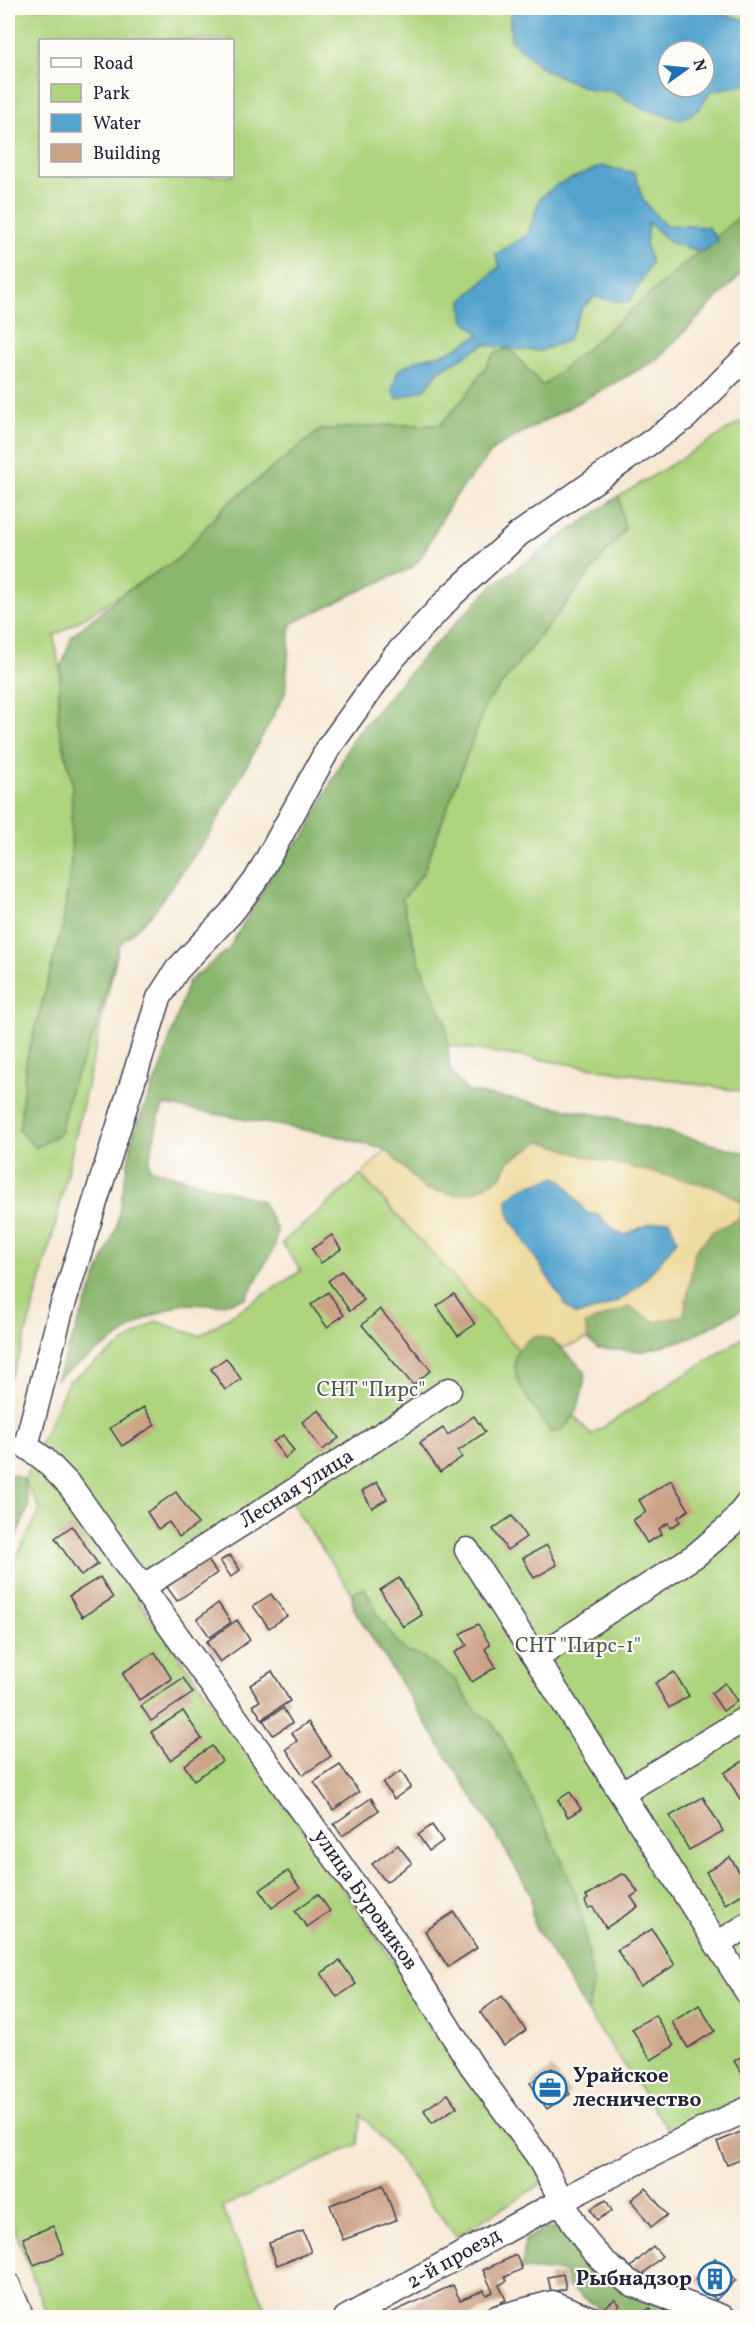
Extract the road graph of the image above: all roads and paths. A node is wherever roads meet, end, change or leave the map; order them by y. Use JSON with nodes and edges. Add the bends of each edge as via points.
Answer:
{"nodes":[{"id":1,"x":747,"y":356,"type":"edge"},
{"id":2,"x":449,"y":1390,"type":"dead end"},
{"id":3,"x":17,"y":1450,"type":"edge"},
{"id":4,"x":747,"y":1503,"type":"edge"},
{"id":5,"x":467,"y":1550,"type":"dead end"},
{"id":6,"x":143,"y":1587,"type":"junction"},
{"id":7,"x":536,"y":1658,"type":"junction"},
{"id":8,"x":747,"y":1718,"type":"edge"},
{"id":9,"x":622,"y":1793,"type":"junction"},
{"id":10,"x":747,"y":1925,"type":"edge"},
{"id":11,"x":717,"y":1944,"type":"junction"},
{"id":12,"x":747,"y":1993,"type":"edge"},
{"id":13,"x":747,"y":2109,"type":"edge"},
{"id":14,"x":562,"y":2200,"type":"junction"},
{"id":15,"x":347,"y":2317,"type":"edge"},
{"id":16,"x":496,"y":2318,"type":"edge"},
{"id":17,"x":589,"y":2318,"type":"edge"},
{"id":18,"x":724,"y":2318,"type":"edge"}],
"edges":[{"from":1,"to":3,"type":"street","via":[[686,418],[519,534],[452,595],[394,657],[329,747],[256,880],[177,970],[159,998]]},
{"from":2,"to":6,"type":"street","name":"Лесная улица"},
{"from":3,"to":6,"type":"street","name":"улица Буровиков","via":[[44,1459],[72,1487]]},
{"from":4,"to":7,"type":"street","via":[[731,1525],[696,1555]]},
{"from":5,"to":7,"type":"street"},
{"from":6,"to":14,"type":"street","name":"улица Буровиков","via":[[393,1939],[472,2066],[538,2156]]},
{"from":7,"to":9,"type":"street"},
{"from":8,"to":9,"type":"street"},
{"from":9,"to":11,"type":"street"},
{"from":10,"to":11,"type":"street"},
{"from":11,"to":12,"type":"street"},
{"from":13,"to":14,"type":"street","name":"2-й проезд"},
{"from":14,"to":15,"type":"street","name":"2-й проезд"},
{"from":14,"to":18,"type":"street","name":"улица Буровиков","via":[[590,2247],[630,2283]]},
{"from":16,"to":17,"type":"street","via":[[552,2303]]}]}
